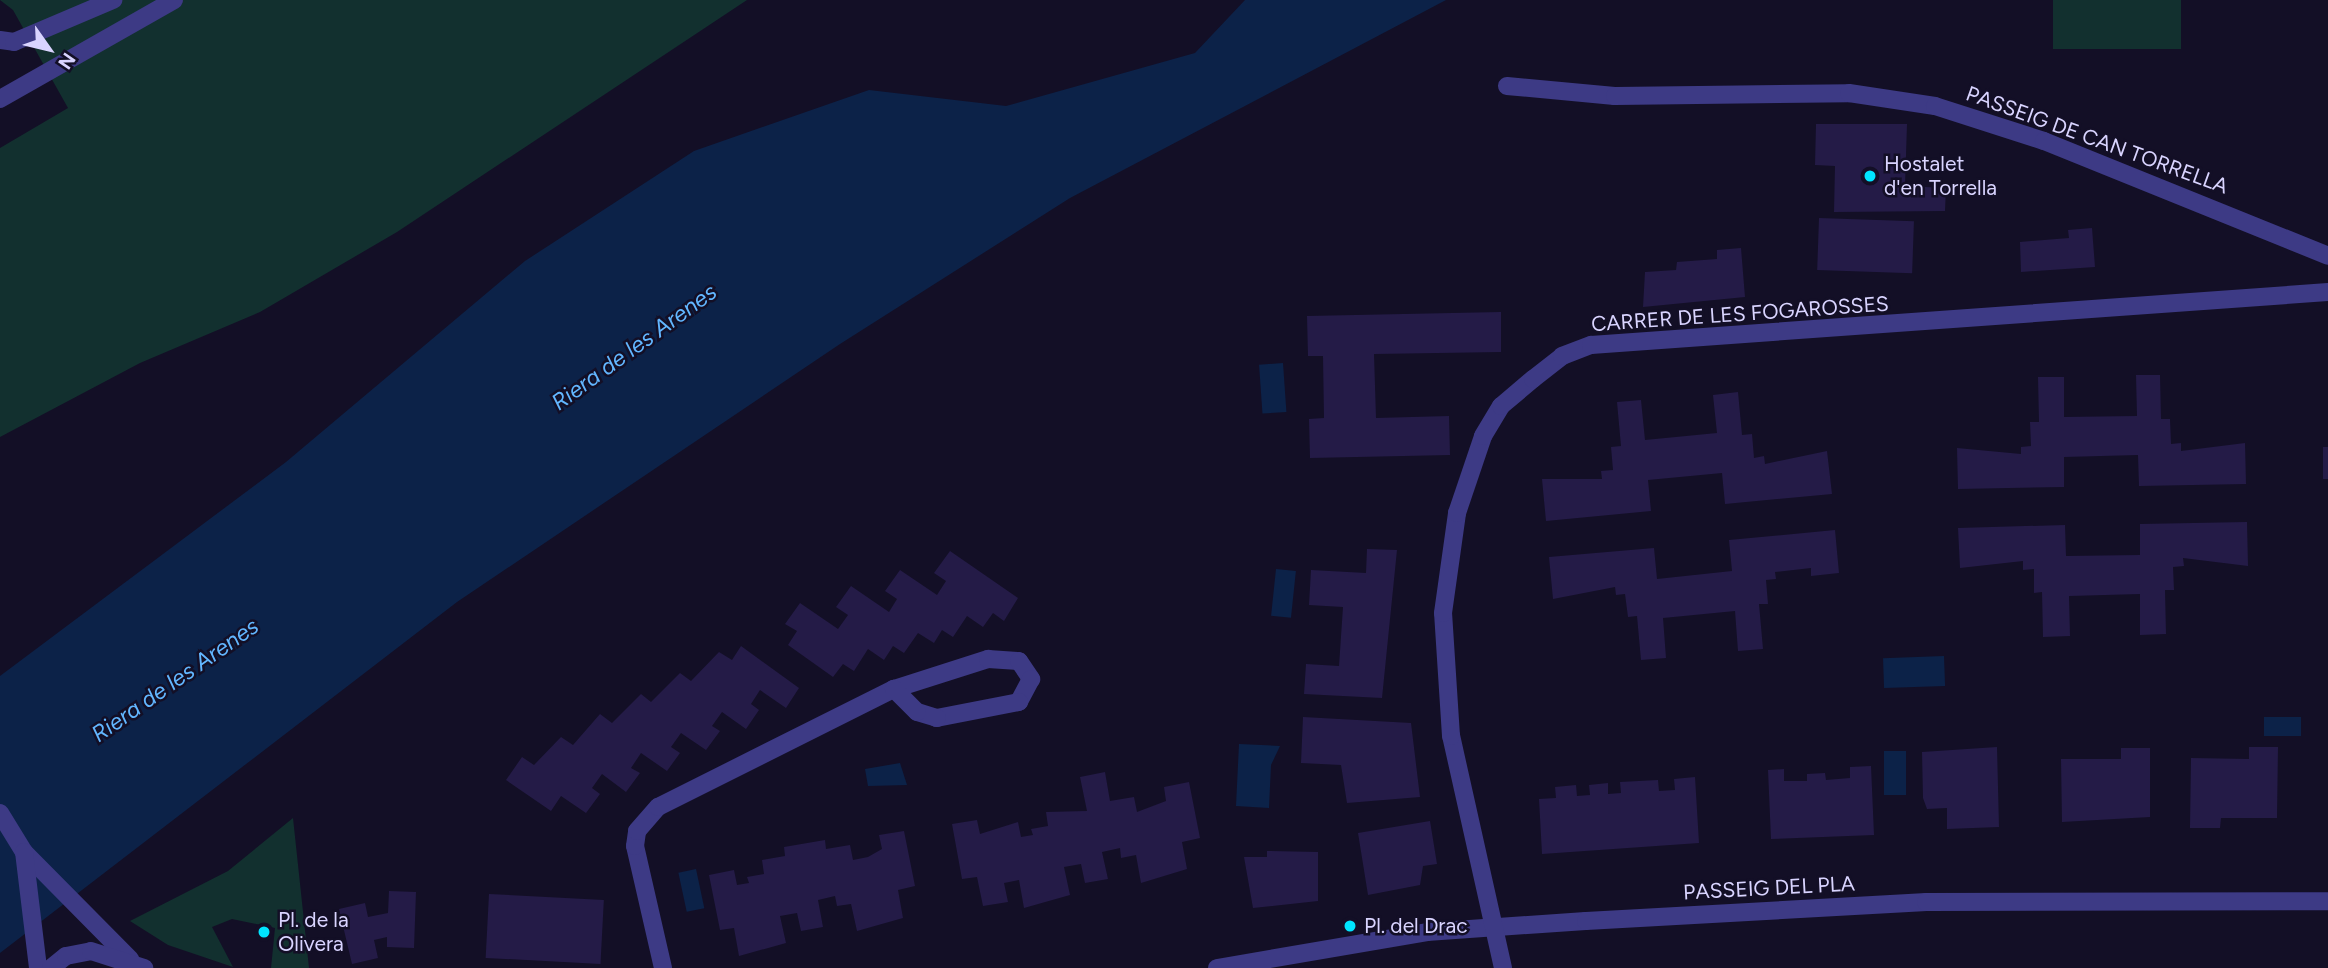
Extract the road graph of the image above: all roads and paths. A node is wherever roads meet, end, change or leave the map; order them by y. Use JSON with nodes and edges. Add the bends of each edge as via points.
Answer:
{"nodes":[{"id":1,"x":113,"y":0,"type":"edge"},
{"id":2,"x":174,"y":0,"type":"edge"},
{"id":3,"x":0,"y":40,"type":"edge"},
{"id":4,"x":1507,"y":86,"type":"dead end"},
{"id":5,"x":0,"y":99,"type":"edge"},
{"id":6,"x":2328,"y":256,"type":"edge"},
{"id":7,"x":2328,"y":292,"type":"edge"},
{"id":8,"x":894,"y":689,"type":"junction"},
{"id":9,"x":0,"y":813,"type":"edge"},
{"id":10,"x":24,"y":852,"type":"junction"},
{"id":11,"x":2328,"y":901,"type":"edge"},
{"id":12,"x":1495,"y":928,"type":"junction"},
{"id":13,"x":141,"y":965,"type":"edge"},
{"id":14,"x":38,"y":968,"type":"edge"},
{"id":15,"x":51,"y":968,"type":"edge"},
{"id":16,"x":663,"y":968,"type":"edge"},
{"id":17,"x":1217,"y":968,"type":"edge"},
{"id":18,"x":1503,"y":968,"type":"edge"}],
"edges":[{"from":1,"to":3,"type":"street","via":[[14,42]]},
{"from":2,"to":5,"type":"street"},
{"from":4,"to":6,"type":"street","name":"PASSEIG DE CAN TORRELLA","via":[[1615,96],[1849,93],[1935,106],[2044,141]]},
{"from":7,"to":12,"type":"street","name":"CARRER DE LES FOGAROSSES","via":[[1591,345],[1562,356],[1501,406],[1483,436],[1448,558],[1442,667],[1451,736]]},
{"from":8,"to":8,"type":"street","via":[[988,659],[1019,661],[1031,679],[1019,702],[937,719],[917,712]]},
{"from":8,"to":16,"type":"street","via":[[707,780],[646,818],[637,831],[636,863]]},
{"from":9,"to":10,"type":"street"},
{"from":10,"to":13,"type":"street"},
{"from":10,"to":14,"type":"street"},
{"from":11,"to":12,"type":"street","name":"PASSEIG DEL PLA","via":[[1926,902]]},
{"from":12,"to":17,"type":"street","name":"PASSEIG DEL PLA","via":[[1427,932]]},
{"from":12,"to":18,"type":"street","name":"CARRER DE LES FOGAROSSES"},
{"from":13,"to":15,"type":"street","via":[[91,951],[66,956]]}]}
